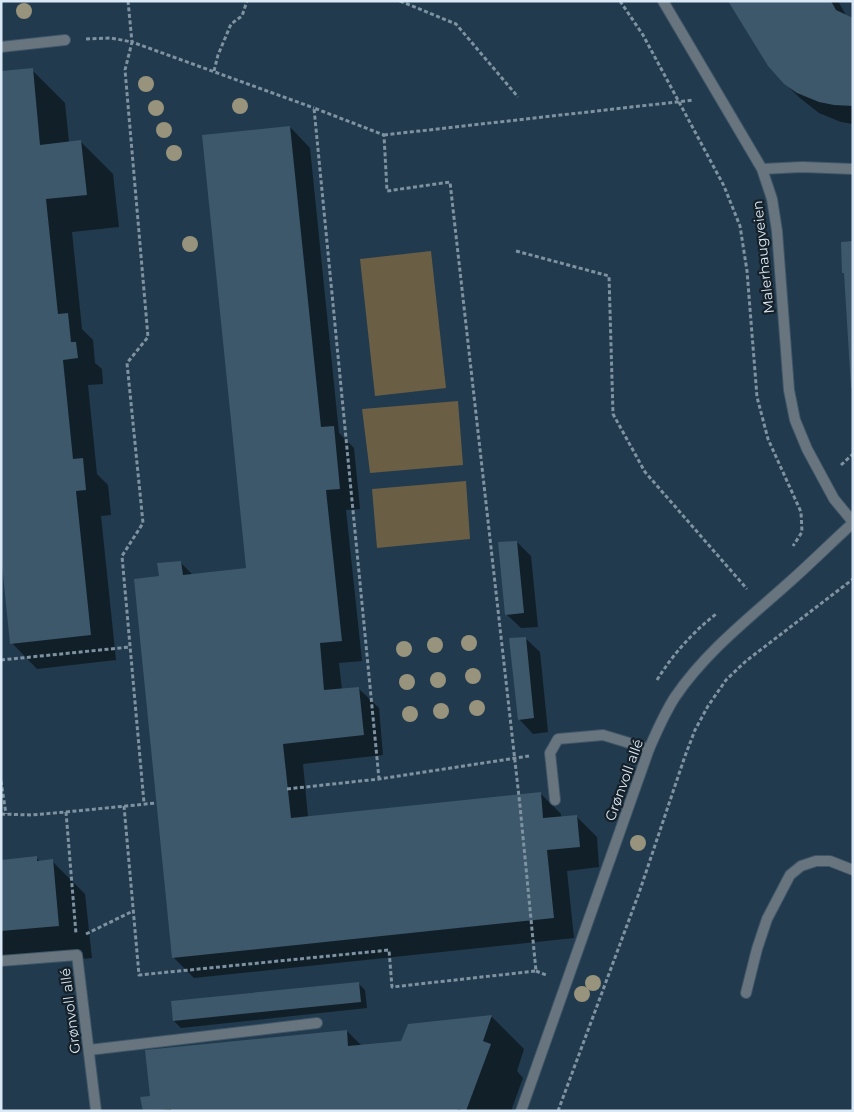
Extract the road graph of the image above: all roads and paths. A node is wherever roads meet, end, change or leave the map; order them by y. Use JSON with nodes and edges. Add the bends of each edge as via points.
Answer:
{"nodes":[{"id":1,"x":128,"y":1,"type":"edge"},
{"id":2,"x":248,"y":1,"type":"edge"},
{"id":3,"x":400,"y":1,"type":"edge"},
{"id":4,"x":620,"y":1,"type":"edge"},
{"id":5,"x":664,"y":1,"type":"edge"},
{"id":6,"x":65,"y":40,"type":"joint"},
{"id":7,"x":132,"y":42,"type":"junction"},
{"id":8,"x":1,"y":47,"type":"edge"},
{"id":9,"x":214,"y":71,"type":"junction"},
{"id":10,"x":518,"y":97,"type":"dead end"},
{"id":11,"x":720,"y":97,"type":"junction"},
{"id":12,"x":679,"y":102,"type":"junction"},
{"id":13,"x":314,"y":108,"type":"junction"},
{"id":14,"x":384,"y":135,"type":"junction"},
{"id":15,"x":762,"y":169,"type":"junction"},
{"id":16,"x":853,"y":169,"type":"edge"},
{"id":17,"x":516,"y":252,"type":"dead end"},
{"id":18,"x":853,"y":454,"type":"edge"},
{"id":19,"x":840,"y":465,"type":"dead end"},
{"id":20,"x":853,"y":522,"type":"edge"},
{"id":21,"x":788,"y":554,"type":"dead end"},
{"id":22,"x":853,"y":579,"type":"edge"},
{"id":23,"x":754,"y":583,"type":"dead end"},
{"id":24,"x":747,"y":588,"type":"junction"},
{"id":25,"x":740,"y":594,"type":"dead end"},
{"id":26,"x":718,"y":612,"type":"dead end"},
{"id":27,"x":130,"y":647,"type":"junction"},
{"id":28,"x":1,"y":660,"type":"edge"},
{"id":29,"x":653,"y":686,"type":"dead end"},
{"id":30,"x":649,"y":749,"type":"junction"},
{"id":31,"x":550,"y":753,"type":"junction"},
{"id":32,"x":514,"y":758,"type":"junction"},
{"id":33,"x":379,"y":778,"type":"junction"},
{"id":34,"x":1,"y":781,"type":"edge"},
{"id":35,"x":287,"y":789,"type":"dead end"},
{"id":36,"x":554,"y":800,"type":"dead end"},
{"id":37,"x":144,"y":803,"type":"junction"},
{"id":38,"x":156,"y":803,"type":"dead end"},
{"id":39,"x":124,"y":806,"type":"junction"},
{"id":40,"x":66,"y":812,"type":"junction"},
{"id":41,"x":4,"y":814,"type":"edge"},
{"id":42,"x":853,"y":870,"type":"edge"},
{"id":43,"x":133,"y":911,"type":"junction"},
{"id":44,"x":85,"y":935,"type":"dead end"},
{"id":45,"x":78,"y":955,"type":"junction"},
{"id":46,"x":1,"y":961,"type":"edge"},
{"id":47,"x":536,"y":971,"type":"junction"},
{"id":48,"x":546,"y":975,"type":"dead end"},
{"id":49,"x":746,"y":993,"type":"dead end"},
{"id":50,"x":317,"y":1023,"type":"dead end"},
{"id":51,"x":89,"y":1050,"type":"junction"},
{"id":52,"x":96,"y":1111,"type":"edge"},
{"id":53,"x":521,"y":1111,"type":"edge"},
{"id":54,"x":558,"y":1111,"type":"edge"}],
"edges":[{"from":1,"to":7,"type":"path"},
{"from":2,"to":9,"type":"path","via":[[242,16],[231,24]]},
{"from":3,"to":10,"type":"path","via":[[456,24]]},
{"from":4,"to":12,"type":"path","via":[[643,35]]},
{"from":5,"to":11,"type":"street","name":"Malerhaugveien"},
{"from":6,"to":7,"type":"path","via":[[111,38]]},
{"from":6,"to":8,"type":"street"},
{"from":7,"to":9,"type":"path"},
{"from":7,"to":27,"type":"path","via":[[125,70],[148,337],[127,363],[143,523],[122,556]]},
{"from":9,"to":13,"type":"path"},
{"from":11,"to":12,"type":"path"},
{"from":11,"to":15,"type":"street","name":"Malerhaugveien"},
{"from":12,"to":14,"type":"path"},
{"from":12,"to":21,"type":"path","via":[[724,186],[740,226],[747,271],[757,397],[768,439],[801,512],[802,532]]},
{"from":13,"to":14,"type":"path"},
{"from":13,"to":33,"type":"path"},
{"from":14,"to":32,"type":"path","via":[[387,191],[450,182]]},
{"from":15,"to":16,"type":"street"},
{"from":15,"to":20,"type":"street","name":"Malerhaugveien","via":[[772,199],[777,231],[789,390],[795,420],[806,449],[834,499]]},
{"from":17,"to":24,"type":"path","via":[[609,276],[613,414],[645,472]]},
{"from":18,"to":19,"type":"path"},
{"from":20,"to":30,"type":"street","name":"Grønvoll allé","via":[[708,655],[675,697]]},
{"from":22,"to":54,"type":"path","via":[[746,661],[726,680],[708,706],[685,756],[639,893]]},
{"from":23,"to":24,"type":"path"},
{"from":24,"to":25,"type":"path"},
{"from":26,"to":29,"type":"path","via":[[697,629],[669,661]]},
{"from":27,"to":28,"type":"path"},
{"from":27,"to":37,"type":"path"},
{"from":30,"to":31,"type":"street","via":[[603,735],[558,739]]},
{"from":30,"to":53,"type":"street","name":"Grønvoll allé"},
{"from":31,"to":32,"type":"path"},
{"from":31,"to":36,"type":"street"},
{"from":32,"to":33,"type":"path"},
{"from":32,"to":47,"type":"path"},
{"from":33,"to":35,"type":"path"},
{"from":34,"to":41,"type":"path"},
{"from":37,"to":38,"type":"path"},
{"from":37,"to":39,"type":"path"},
{"from":39,"to":40,"type":"path"},
{"from":39,"to":43,"type":"path"},
{"from":40,"to":41,"type":"path","via":[[31,816]]},
{"from":40,"to":45,"type":"path"},
{"from":42,"to":49,"type":"street","via":[[830,861],[816,861],[801,866],[790,875],[767,919]]},
{"from":43,"to":44,"type":"path"},
{"from":43,"to":47,"type":"path","via":[[139,975],[389,950],[392,987]]},
{"from":45,"to":46,"type":"street","name":"Grønvoll allé"},
{"from":45,"to":51,"type":"street","name":"Grønvoll allé"},
{"from":47,"to":48,"type":"path"},
{"from":50,"to":51,"type":"street"},
{"from":51,"to":52,"type":"street","name":"Grønvoll allé"}]}
